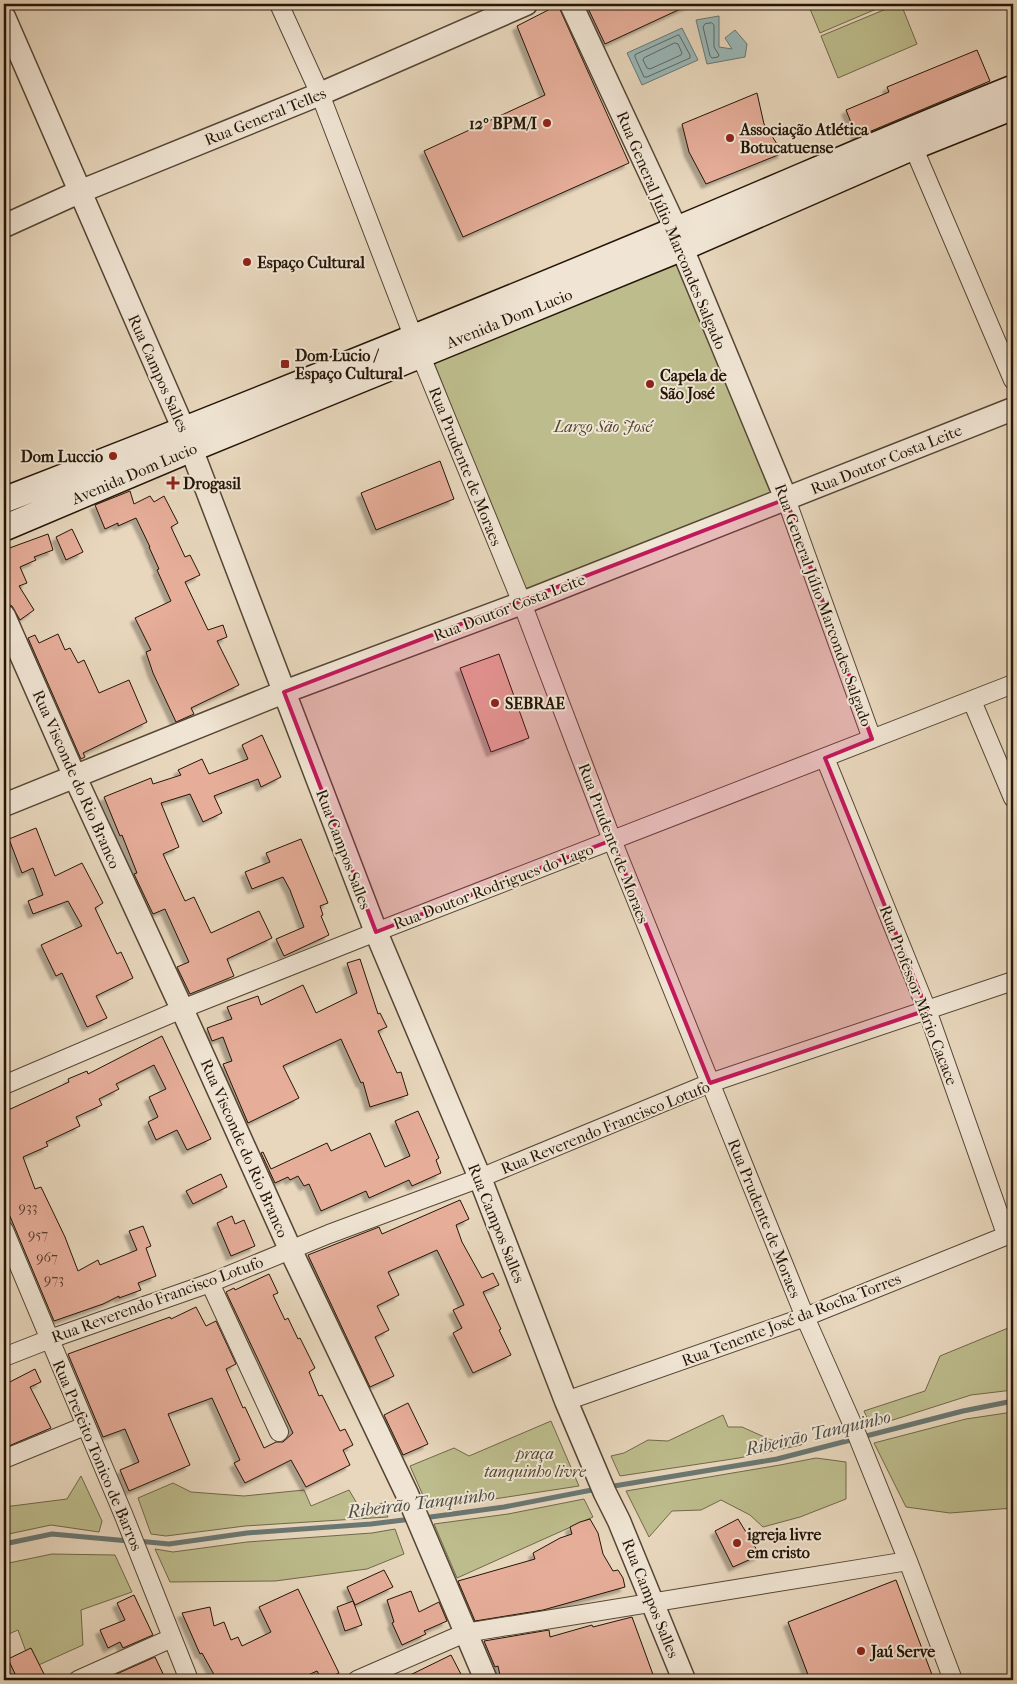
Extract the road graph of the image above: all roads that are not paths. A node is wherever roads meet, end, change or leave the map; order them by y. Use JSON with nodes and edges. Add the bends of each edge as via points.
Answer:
{"nodes":[{"id":1,"x":279,"y":4,"type":"edge"},
{"id":2,"x":526,"y":4,"type":"edge"},
{"id":3,"x":571,"y":4,"type":"edge"},
{"id":4,"x":4,"y":17,"type":"edge"},
{"id":5,"x":1013,"y":88,"type":"edge"},
{"id":6,"x":320,"y":94,"type":"junction"},
{"id":7,"x":1013,"y":107,"type":"edge"},
{"id":8,"x":910,"y":139,"type":"junction"},
{"id":9,"x":79,"y":192,"type":"junction"},
{"id":10,"x":4,"y":226,"type":"edge"},
{"id":11,"x":679,"y":239,"type":"junction"},
{"id":12,"x":417,"y":345,"type":"junction"},
{"id":13,"x":1013,"y":380,"type":"edge"},
{"id":14,"x":1013,"y":409,"type":"edge"},
{"id":15,"x":187,"y":439,"type":"junction"},
{"id":16,"x":786,"y":499,"type":"junction"},
{"id":17,"x":4,"y":500,"type":"edge"},
{"id":18,"x":4,"y":528,"type":"edge"},
{"id":19,"x":522,"y":603,"type":"junction"},
{"id":20,"x":4,"y":616,"type":"edge"},
{"id":21,"x":1013,"y":684,"type":"edge"},
{"id":22,"x":284,"y":692,"type":"junction"},
{"id":23,"x":972,"y":700,"type":"junction"},
{"id":24,"x":872,"y":739,"type":"junction"},
{"id":25,"x":825,"y":758,"type":"junction"},
{"id":26,"x":74,"y":775,"type":"junction"},
{"id":27,"x":1013,"y":798,"type":"edge"},
{"id":28,"x":4,"y":805,"type":"edge"},
{"id":29,"x":612,"y":840,"type":"junction"},
{"id":30,"x":376,"y":932,"type":"junction"},
{"id":31,"x":1013,"y":981,"type":"edge"},
{"id":32,"x":182,"y":1009,"type":"junction"},
{"id":33,"x":927,"y":1010,"type":"junction"},
{"id":34,"x":710,"y":1083,"type":"junction"},
{"id":35,"x":4,"y":1085,"type":"edge"},
{"id":36,"x":480,"y":1178,"type":"junction"},
{"id":37,"x":4,"y":1230,"type":"edge"},
{"id":38,"x":1010,"y":1233,"type":"edge"},
{"id":39,"x":290,"y":1249,"type":"junction"},
{"id":40,"x":210,"y":1283,"type":"junction"},
{"id":41,"x":805,"y":1317,"type":"junction"},
{"id":42,"x":50,"y":1339,"type":"junction"},
{"id":43,"x":4,"y":1357,"type":"edge"},
{"id":44,"x":566,"y":1401,"type":"junction"},
{"id":45,"x":85,"y":1426,"type":"junction"},
{"id":46,"x":279,"y":1432,"type":"dead end"},
{"id":47,"x":4,"y":1459,"type":"edge"},
{"id":48,"x":908,"y":1561,"type":"junction"},
{"id":49,"x":653,"y":1602,"type":"junction"},
{"id":50,"x":465,"y":1633,"type":"junction"},
{"id":51,"x":172,"y":1638,"type":"junction"},
{"id":52,"x":78,"y":1680,"type":"edge"},
{"id":53,"x":189,"y":1680,"type":"edge"},
{"id":54,"x":357,"y":1680,"type":"edge"},
{"id":55,"x":486,"y":1680,"type":"edge"},
{"id":56,"x":684,"y":1680,"type":"edge"},
{"id":57,"x":953,"y":1680,"type":"edge"}],
"edges":[{"from":1,"to":6,"type":"street","name":"Rua Prudente de Moraes"},
{"from":2,"to":6,"type":"street","name":"Rua General Telles"},
{"from":3,"to":11,"type":"street","name":"Rua General Júlio Marcondes Salgado"},
{"from":4,"to":9,"type":"street","name":"Rua Campos Salles"},
{"from":5,"to":8,"type":"main road","name":"Avenida Dom Lucio"},
{"from":6,"to":9,"type":"street","name":"Rua General Telles"},
{"from":6,"to":12,"type":"street","name":"Rua Prudente de Moraes"},
{"from":7,"to":8,"type":"main road","name":"Avenida Dom Lucio"},
{"from":8,"to":11,"type":"main road","name":"Avenida Dom Lucio"},
{"from":8,"to":13,"type":"street"},
{"from":9,"to":10,"type":"street","name":"Rua General Telles"},
{"from":9,"to":15,"type":"street","name":"Rua Campos Salles"},
{"from":11,"to":12,"type":"main road","name":"Avenida Dom Lucio"},
{"from":11,"to":16,"type":"street","name":"Rua General Júlio Marcondes Salgado"},
{"from":12,"to":15,"type":"main road","name":"Avenida Dom Lucio"},
{"from":12,"to":19,"type":"street","name":"Rua Prudente de Moraes"},
{"from":14,"to":16,"type":"street","name":"Rua Doutor Costa Leite"},
{"from":15,"to":17,"type":"main road","name":"Avenida Dom Lucio"},
{"from":15,"to":18,"type":"main road","name":"Avenida Dom Lucio"},
{"from":15,"to":22,"type":"street","name":"Rua Campos Salles"},
{"from":16,"to":19,"type":"street","name":"Rua Doutor Costa Leite"},
{"from":16,"to":24,"type":"street","name":"Rua General Júlio Marcondes Salgado"},
{"from":19,"to":22,"type":"street","name":"Rua Doutor Costa Leite"},
{"from":19,"to":29,"type":"street","name":"Rua Prudente de Moraes"},
{"from":20,"to":26,"type":"street","name":"Rua Visconde do Rio Branco"},
{"from":21,"to":23,"type":"street","name":"Rua Doutor Rodrigues do Lago"},
{"from":22,"to":26,"type":"street","name":"Rua Doutor Costa Leite"},
{"from":22,"to":30,"type":"street","name":"Rua Campos Salles"},
{"from":23,"to":24,"type":"street","name":"Rua Doutor Rodrigues do Lago"},
{"from":23,"to":27,"type":"street"},
{"from":24,"to":25,"type":"street","name":"Rua Doutor Rodrigues do Lago"},
{"from":25,"to":29,"type":"street","name":"Rua Doutor Rodrigues do Lago"},
{"from":25,"to":33,"type":"street","name":"Rua Professor Mário Cacace"},
{"from":26,"to":28,"type":"street","name":"Rua Doutor Costa Leite"},
{"from":26,"to":32,"type":"street","name":"Rua Visconde do Rio Branco"},
{"from":29,"to":30,"type":"street","name":"Rua Doutor Rodrigues do Lago"},
{"from":29,"to":34,"type":"street","name":"Rua Prudente de Moraes"},
{"from":30,"to":32,"type":"street","name":"Rua Doutor Rodrigues do Lago"},
{"from":30,"to":36,"type":"street","name":"Rua Campos Salles"},
{"from":31,"to":33,"type":"street","name":"Rua Reverendo Francisco Lotufo"},
{"from":32,"to":35,"type":"street","name":"Rua Doutor Rodrigues do Lago"},
{"from":32,"to":39,"type":"street","name":"Rua Visconde do Rio Branco"},
{"from":33,"to":34,"type":"street","name":"Rua Reverendo Francisco Lotufo"},
{"from":33,"to":38,"type":"street","name":"Rua Professor Mário Cacace"},
{"from":34,"to":36,"type":"street","name":"Rua Reverendo Francisco Lotufo"},
{"from":34,"to":41,"type":"street","name":"Rua Prudente de Moraes"},
{"from":36,"to":39,"type":"street","name":"Rua Reverendo Francisco Lotufo"},
{"from":36,"to":44,"type":"street","name":"Rua Campos Salles"},
{"from":37,"to":42,"type":"street","name":"Rua Prefeito Tonico de Barros"},
{"from":38,"to":41,"type":"street","name":"Rua Tenente José da Rocha Torres"},
{"from":39,"to":40,"type":"street","name":"Rua Reverendo Francisco Lotufo"},
{"from":39,"to":50,"type":"street","name":"Rua Visconde do Rio Branco","via":[[407,1494]]},
{"from":40,"to":42,"type":"street","name":"Rua Reverendo Francisco Lotufo"},
{"from":40,"to":46,"type":"street"},
{"from":41,"to":44,"type":"street","name":"Rua Tenente José da Rocha Torres"},
{"from":41,"to":48,"type":"street","name":"Rua Prudente de Moraes"},
{"from":42,"to":43,"type":"street","name":"Rua Reverendo Francisco Lotufo"},
{"from":42,"to":45,"type":"street","name":"Rua Prefeito Tonico de Barros"},
{"from":44,"to":49,"type":"street","name":"Rua Campos Salles"},
{"from":45,"to":47,"type":"street"},
{"from":45,"to":51,"type":"street","name":"Rua Prefeito Tonico de Barros"},
{"from":48,"to":49,"type":"street"},
{"from":48,"to":57,"type":"street","name":"Rua Prudente de Moraes"},
{"from":49,"to":50,"type":"street"},
{"from":49,"to":56,"type":"street","name":"Rua Campos Salles"},
{"from":50,"to":54,"type":"street"},
{"from":50,"to":55,"type":"street","name":"Rua Visconde do Rio Branco"},
{"from":51,"to":52,"type":"street"},
{"from":51,"to":53,"type":"street","name":"Rua Prefeito Tonico de Barros"}]}
